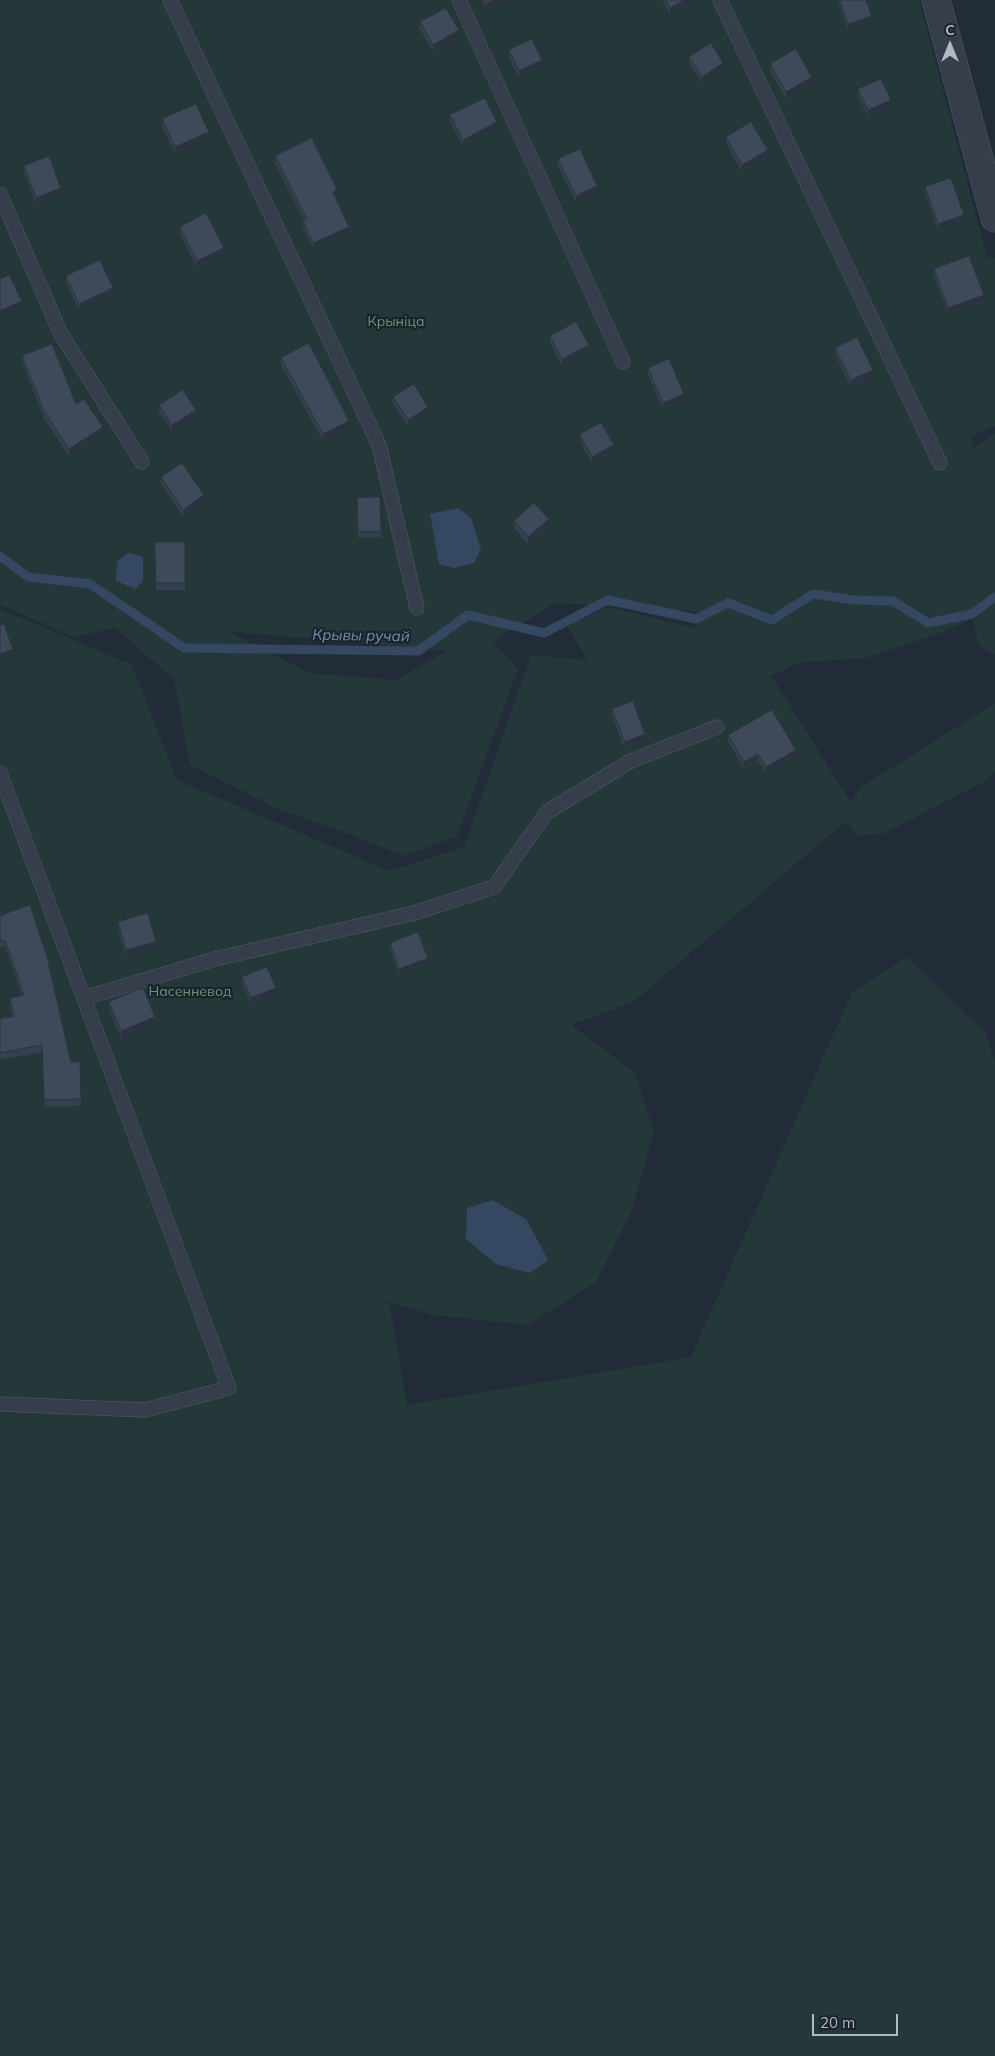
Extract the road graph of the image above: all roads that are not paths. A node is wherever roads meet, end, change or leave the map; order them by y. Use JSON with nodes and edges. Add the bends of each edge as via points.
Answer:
{"nodes":[{"id":1,"x":170,"y":0,"type":"edge"},
{"id":2,"x":460,"y":0,"type":"edge"},
{"id":3,"x":720,"y":0,"type":"edge"},
{"id":4,"x":936,"y":0,"type":"edge"},
{"id":5,"x":0,"y":194,"type":"edge"},
{"id":6,"x":995,"y":218,"type":"edge"},
{"id":7,"x":623,"y":362,"type":"dead end"},
{"id":8,"x":142,"y":462,"type":"dead end"},
{"id":9,"x":940,"y":463,"type":"dead end"},
{"id":10,"x":417,"y":608,"type":"dead end"},
{"id":11,"x":717,"y":727,"type":"dead end"},
{"id":12,"x":0,"y":773,"type":"edge"},
{"id":13,"x":84,"y":998,"type":"junction"},
{"id":14,"x":0,"y":1404,"type":"edge"}],
"edges":[{"from":1,"to":10,"type":"lane","via":[[379,445]]},
{"from":2,"to":7,"type":"lane"},
{"from":3,"to":9,"type":"lane"},
{"from":4,"to":6,"type":"street"},
{"from":5,"to":8,"type":"lane","via":[[61,334]]},
{"from":11,"to":13,"type":"lane","via":[[631,761],[547,812],[494,886],[414,913],[215,959]]},
{"from":12,"to":13,"type":"lane"},
{"from":13,"to":14,"type":"lane","via":[[229,1388],[145,1410]]}]}
